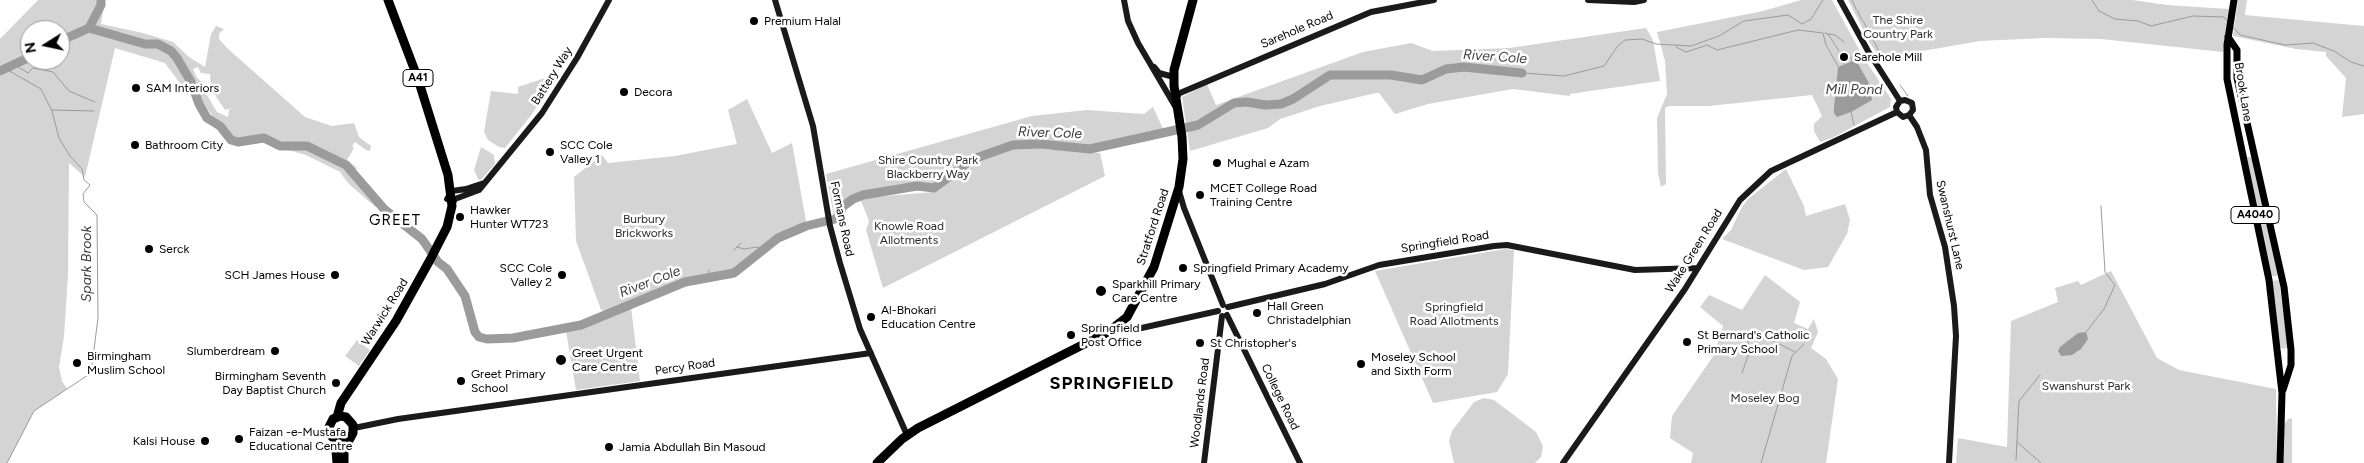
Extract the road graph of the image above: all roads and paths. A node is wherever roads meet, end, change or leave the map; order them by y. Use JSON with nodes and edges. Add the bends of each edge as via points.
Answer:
{"nodes":[{"id":1,"x":388,"y":0,"type":"edge"},
{"id":2,"x":609,"y":0,"type":"edge"},
{"id":3,"x":775,"y":0,"type":"edge"},
{"id":4,"x":1124,"y":0,"type":"edge"},
{"id":5,"x":1193,"y":0,"type":"edge"},
{"id":6,"x":1434,"y":0,"type":"edge"},
{"id":7,"x":1588,"y":0,"type":"edge"},
{"id":8,"x":1644,"y":0,"type":"edge"},
{"id":9,"x":1840,"y":0,"type":"edge"},
{"id":10,"x":2234,"y":0,"type":"edge"},
{"id":11,"x":2230,"y":45,"type":"junction"},
{"id":12,"x":1148,"y":61,"type":"junction"},
{"id":13,"x":1174,"y":77,"type":"junction"},
{"id":14,"x":2237,"y":78,"type":"junction"},
{"id":15,"x":2227,"y":79,"type":"junction"},
{"id":16,"x":1176,"y":98,"type":"junction"},
{"id":17,"x":1900,"y":101,"type":"junction"},
{"id":18,"x":1179,"y":111,"type":"junction"},
{"id":19,"x":1897,"y":112,"type":"junction"},
{"id":20,"x":1909,"y":115,"type":"junction"},
{"id":21,"x":2254,"y":152,"type":"junction"},
{"id":22,"x":2242,"y":155,"type":"junction"},
{"id":23,"x":442,"y":159,"type":"junction"},
{"id":24,"x":485,"y":182,"type":"junction"},
{"id":25,"x":1179,"y":187,"type":"junction"},
{"id":26,"x":452,"y":191,"type":"junction"},
{"id":27,"x":449,"y":203,"type":"junction"},
{"id":28,"x":1698,"y":268,"type":"junction"},
{"id":29,"x":2282,"y":278,"type":"junction"},
{"id":30,"x":2269,"y":280,"type":"junction"},
{"id":31,"x":1226,"y":306,"type":"junction"},
{"id":32,"x":1222,"y":314,"type":"junction"},
{"id":33,"x":1118,"y":326,"type":"junction"},
{"id":34,"x":2291,"y":350,"type":"junction"},
{"id":35,"x":2278,"y":352,"type":"junction"},
{"id":36,"x":871,"y":353,"type":"junction"},
{"id":37,"x":2282,"y":393,"type":"junction"},
{"id":38,"x":342,"y":417,"type":"junction"},
{"id":39,"x":354,"y":428,"type":"junction"},
{"id":40,"x":907,"y":435,"type":"junction"},
{"id":41,"x":349,"y":438,"type":"junction"},
{"id":42,"x":335,"y":439,"type":"junction"},
{"id":43,"x":337,"y":463,"type":"edge"},
{"id":44,"x":344,"y":463,"type":"edge"},
{"id":45,"x":877,"y":463,"type":"edge"},
{"id":46,"x":1204,"y":463,"type":"edge"},
{"id":47,"x":1300,"y":463,"type":"edge"},
{"id":48,"x":1563,"y":463,"type":"edge"},
{"id":49,"x":1949,"y":463,"type":"edge"},
{"id":50,"x":2280,"y":463,"type":"edge"}],
"edges":[{"from":1,"to":23,"type":"highway","name":"Warwick Road","number":"A41","via":[[418,79]]},
{"from":2,"to":24,"type":"street","name":"Battery Way","via":[[550,101]]},
{"from":3,"to":36,"type":"street","name":"Formans Road","via":[[813,126],[830,226],[860,329]]},
{"from":4,"to":12,"type":"street","via":[[1131,29]]},
{"from":5,"to":13,"type":"highway","name":"Stratford Road","via":[[1180,41]]},
{"from":6,"to":16,"type":"street","name":"Sarehole Road","via":[[1371,12],[1180,93]]},
{"from":7,"to":8,"type":"street"},
{"from":9,"to":17,"type":"street"},
{"from":10,"to":11,"type":"main road","name":"Brook Lane","number":"A4040","via":[[2228,37]]},
{"from":11,"to":14,"type":"main road","name":"Brook Lane","number":"A4040","via":[[2238,56]]},
{"from":11,"to":15,"type":"main road","name":"Brook Lane","number":"A4040"},
{"from":12,"to":13,"type":"street","via":[[1159,73]]},
{"from":12,"to":18,"type":"street"},
{"from":13,"to":16,"type":"highway","name":"Stratford Road"},
{"from":14,"to":15,"type":"main road"},
{"from":14,"to":21,"type":"main road","name":"Brook Lane","number":"A4040"},
{"from":15,"to":22,"type":"main road","name":"Brook Lane","number":"A4040"},
{"from":16,"to":18,"type":"highway","name":"Stratford Road"},
{"from":17,"to":19,"type":"street"},
{"from":17,"to":20,"type":"street","via":[[1912,103],[1913,110]]},
{"from":18,"to":25,"type":"highway","name":"Stratford Road","via":[[1183,156]]},
{"from":19,"to":20,"type":"street","via":[[1901,116]]},
{"from":19,"to":28,"type":"street","name":"Wake Green Road","via":[[1771,171],[1756,182],[1740,200]]},
{"from":20,"to":49,"type":"street","name":"Swanshurst Lane","via":[[1926,150],[1928,184],[1950,267],[1956,336]]},
{"from":21,"to":22,"type":"main road"},
{"from":21,"to":29,"type":"main road","name":"Brook Lane","number":"A4040"},
{"from":22,"to":30,"type":"main road","name":"Brook Lane","number":"A4040"},
{"from":23,"to":26,"type":"highway","name":"Warwick Road","number":"A41"},
{"from":23,"to":27,"type":"highway","name":"Warwick Road","number":"A41"},
{"from":24,"to":26,"type":"street"},
{"from":24,"to":27,"type":"street","name":"Battery Way","via":[[471,195]]},
{"from":25,"to":31,"type":"street","via":[[1184,208]]},
{"from":25,"to":33,"type":"highway","name":"Stratford Road","via":[[1154,267],[1138,300]]},
{"from":26,"to":27,"type":"highway","name":"Warwick Road","number":"A41"},
{"from":27,"to":38,"type":"highway","name":"Warwick Road","number":"A41","via":[[430,260],[396,321],[347,393]]},
{"from":28,"to":31,"type":"street","name":"Springfield Road","via":[[1635,270],[1507,245],[1494,246],[1379,265],[1325,284]]},
{"from":28,"to":48,"type":"street","name":"Wake Green Road"},
{"from":29,"to":30,"type":"main road"},
{"from":29,"to":34,"type":"main road","name":"Brook Lane","number":"A4040"},
{"from":30,"to":35,"type":"main road","name":"Brook Lane","number":"A4040"},
{"from":31,"to":32,"type":"street","name":"Woodlands Road"},
{"from":31,"to":32,"type":"street"},
{"from":32,"to":33,"type":"street","via":[[1128,331]]},
{"from":32,"to":46,"type":"street","name":"Woodlands Road"},
{"from":32,"to":47,"type":"street","name":"College Road"},
{"from":33,"to":40,"type":"highway","name":"Stratford Road"},
{"from":34,"to":35,"type":"main road"},
{"from":34,"to":37,"type":"main road","name":"Brook Lane","number":"A4040","via":[[2291,365]]},
{"from":35,"to":37,"type":"main road","name":"Brook Lane","number":"A4040"},
{"from":36,"to":39,"type":"street","name":"Percy Road","via":[[390,420]]},
{"from":36,"to":40,"type":"street","name":"Formans Road"},
{"from":37,"to":50,"type":"main road","name":"Brook Lane","number":"A4040"},
{"from":38,"to":39,"type":"highway","via":[[351,421]]},
{"from":38,"to":42,"type":"highway","via":[[332,420],[329,427],[330,435]]},
{"from":39,"to":41,"type":"highway"},
{"from":40,"to":45,"type":"highway","name":"Stratford Road"},
{"from":41,"to":42,"type":"highway"},
{"from":41,"to":44,"type":"highway","via":[[344,450]]},
{"from":42,"to":43,"type":"highway"}]}
